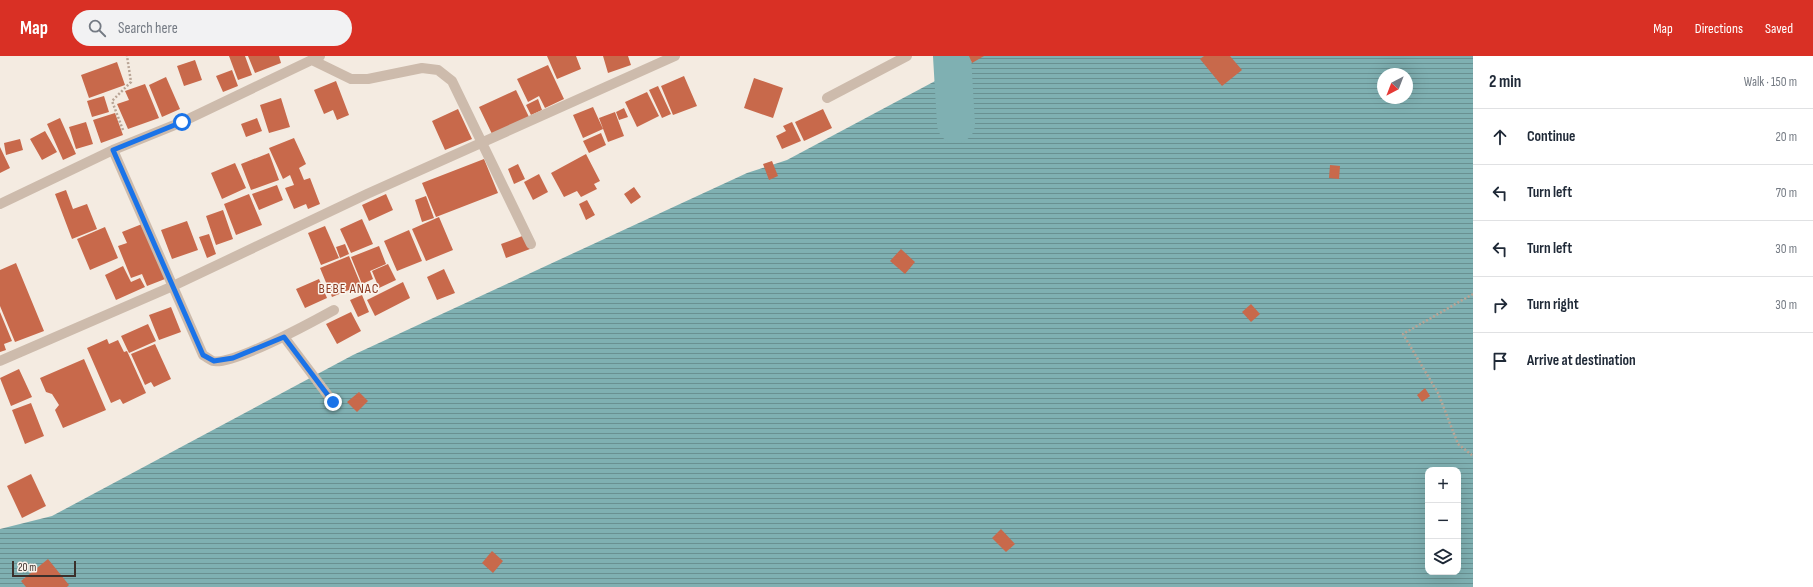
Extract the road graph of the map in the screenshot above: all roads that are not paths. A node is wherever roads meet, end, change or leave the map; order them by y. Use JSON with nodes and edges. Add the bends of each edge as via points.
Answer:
{"nodes":[{"id":1,"x":675,"y":56,"type":"edge"},
{"id":2,"x":907,"y":56,"type":"edge"},
{"id":3,"x":316,"y":58,"type":"edge"},
{"id":4,"x":826,"y":98,"type":"dead end"},
{"id":5,"x":483,"y":143,"type":"junction"},
{"id":6,"x":113,"y":150,"type":"junction"},
{"id":7,"x":0,"y":204,"type":"edge"},
{"id":8,"x":531,"y":244,"type":"dead end"},
{"id":9,"x":173,"y":286,"type":"junction"},
{"id":10,"x":334,"y":310,"type":"dead end"},
{"id":11,"x":284,"y":337,"type":"junction"},
{"id":12,"x":0,"y":361,"type":"edge"},
{"id":13,"x":333,"y":402,"type":"dead end"}],
"edges":[{"from":1,"to":5,"type":"street"},
{"from":2,"to":4,"type":"street"},
{"from":3,"to":5,"type":"street","via":[[351,79],[368,79],[422,68],[438,70],[452,81]]},
{"from":3,"to":6,"type":"street","via":[[182,122]]},
{"from":5,"to":8,"type":"street"},
{"from":5,"to":9,"type":"street","via":[[367,194]]},
{"from":6,"to":7,"type":"street"},
{"from":6,"to":9,"type":"street"},
{"from":9,"to":11,"type":"street","via":[[203,355],[214,361],[233,358]]},
{"from":9,"to":12,"type":"street"},
{"from":10,"to":11,"type":"street"},
{"from":11,"to":13,"type":"street"}]}
